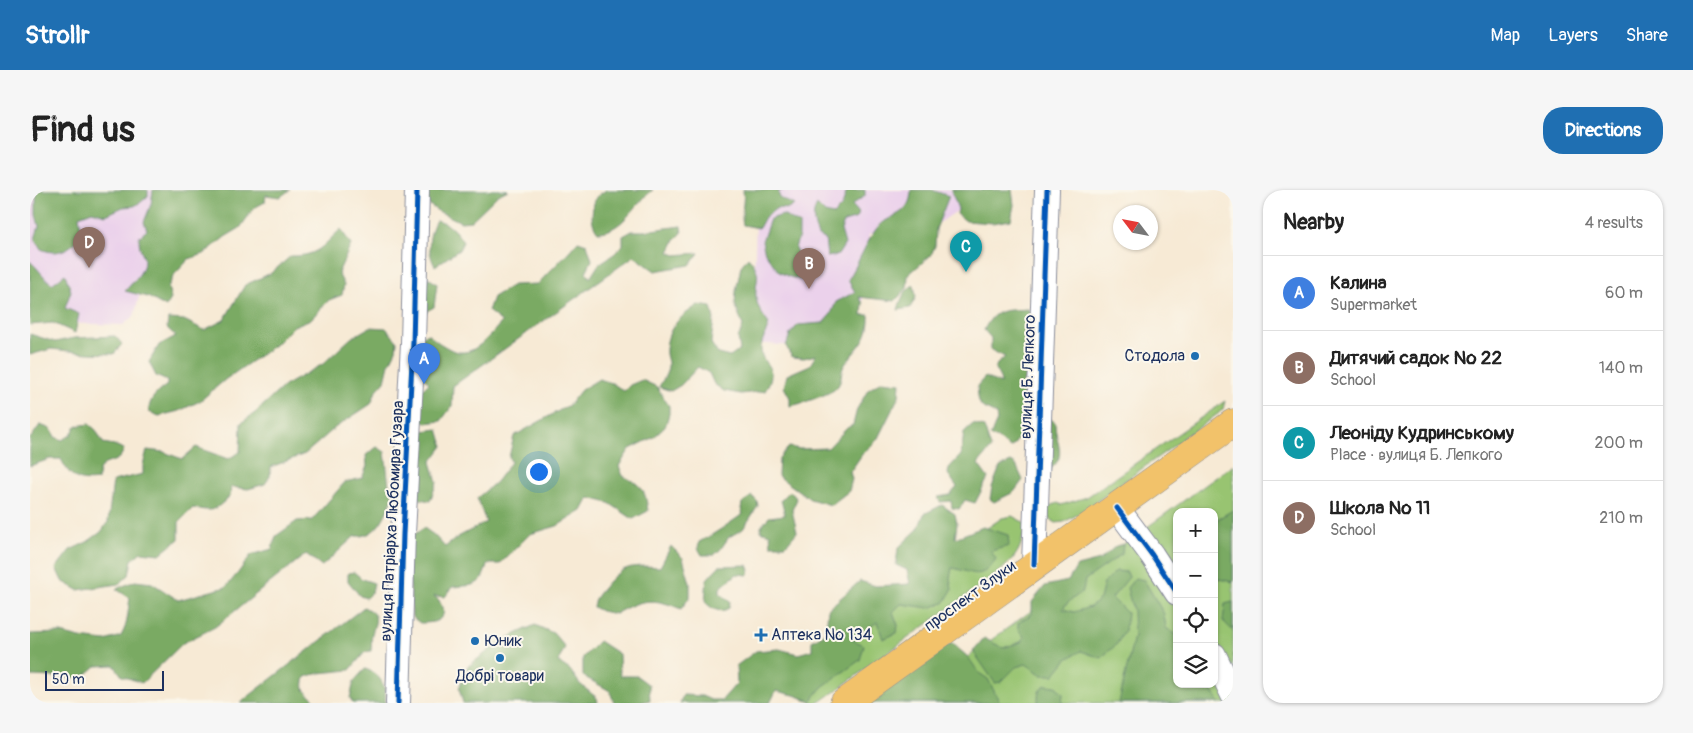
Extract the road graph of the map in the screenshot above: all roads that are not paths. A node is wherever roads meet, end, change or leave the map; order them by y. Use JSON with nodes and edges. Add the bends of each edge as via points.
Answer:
{"nodes":[{"id":1,"x":417,"y":190,"type":"edge"},
{"id":2,"x":1047,"y":190,"type":"edge"},
{"id":3,"x":1233,"y":423,"type":"edge"},
{"id":4,"x":1118,"y":508,"type":"junction"},
{"id":5,"x":1034,"y":565,"type":"junction"},
{"id":6,"x":1173,"y":587,"type":"edge"},
{"id":7,"x":1218,"y":663,"type":"edge"},
{"id":8,"x":1233,"y":695,"type":"edge"},
{"id":9,"x":398,"y":703,"type":"edge"},
{"id":10,"x":844,"y":703,"type":"edge"}],
"edges":[{"from":1,"to":9,"type":"street","name":"вулиця Патріарха Любомира Гузара","via":[[414,343],[403,534]]},
{"from":2,"to":5,"type":"street","name":"вулиця Б. Лепкого"},
{"from":3,"to":4,"type":"main road","name":"проспект Злуки"},
{"from":4,"to":5,"type":"main road","name":"проспект Злуки"},
{"from":4,"to":6,"type":"street"},
{"from":5,"to":10,"type":"main road","name":"проспект Злуки"},
{"from":7,"to":8,"type":"street"}]}
